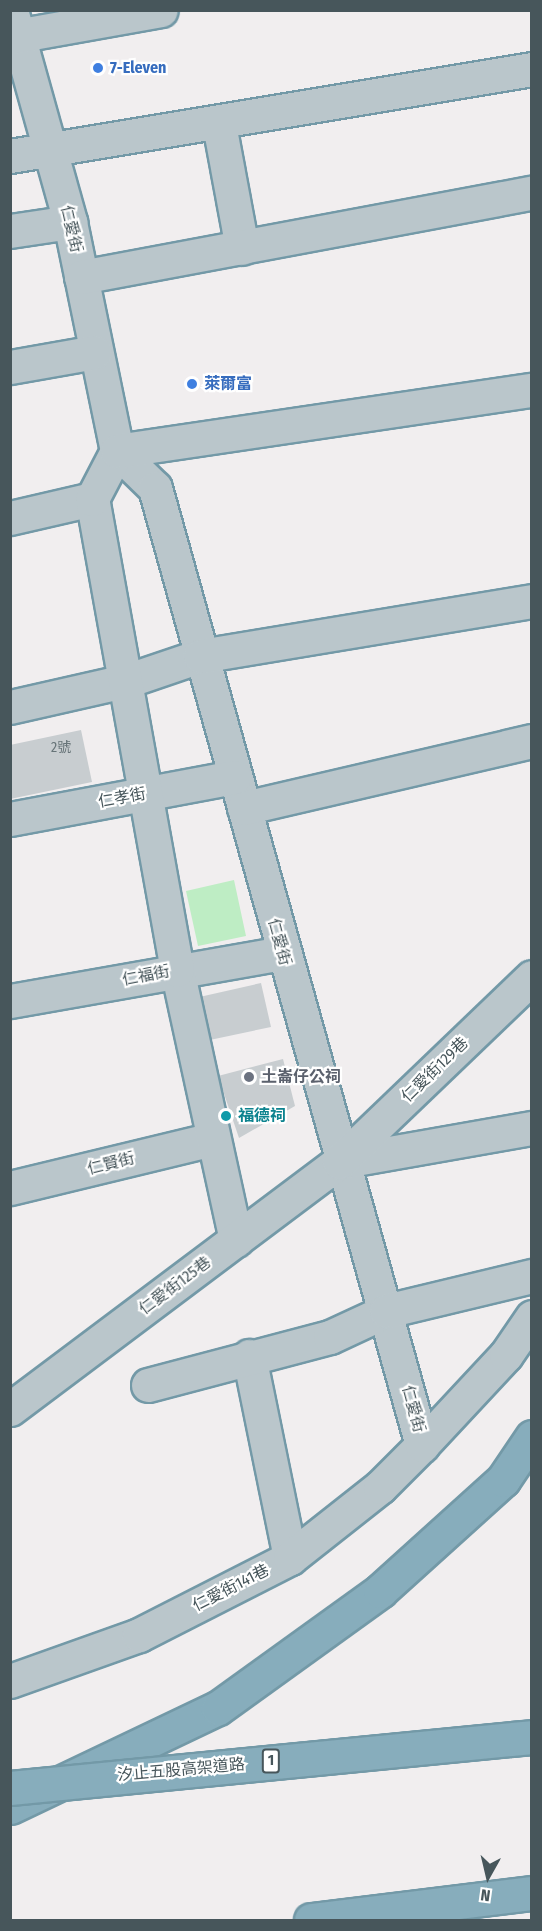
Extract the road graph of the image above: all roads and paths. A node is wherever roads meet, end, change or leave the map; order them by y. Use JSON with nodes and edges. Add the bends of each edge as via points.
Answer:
{"nodes":[{"id":1,"x":160,"y":10,"type":"edge"},
{"id":2,"x":13,"y":28,"type":"edge"},
{"id":3,"x":531,"y":69,"type":"edge"},
{"id":4,"x":219,"y":124,"type":"junction"},
{"id":5,"x":49,"y":150,"type":"junction"},
{"id":6,"x":10,"y":156,"type":"edge"},
{"id":7,"x":531,"y":193,"type":"edge"},
{"id":8,"x":70,"y":222,"type":"junction"},
{"id":9,"x":10,"y":231,"type":"edge"},
{"id":10,"x":242,"y":248,"type":"junction"},
{"id":11,"x":81,"y":277,"type":"junction"},
{"id":12,"x":95,"y":352,"type":"junction"},
{"id":13,"x":10,"y":367,"type":"edge"},
{"id":14,"x":531,"y":390,"type":"edge"},
{"id":15,"x":117,"y":451,"type":"junction"},
{"id":16,"x":92,"y":499,"type":"junction"},
{"id":17,"x":10,"y":518,"type":"edge"},
{"id":18,"x":531,"y":601,"type":"edge"},
{"id":19,"x":200,"y":656,"type":"junction"},
{"id":20,"x":129,"y":680,"type":"junction"},
{"id":21,"x":10,"y":707,"type":"edge"},
{"id":22,"x":531,"y":741,"type":"edge"},
{"id":23,"x":234,"y":777,"type":"junction"},
{"id":24,"x":149,"y":793,"type":"junction"},
{"id":25,"x":244,"y":808,"type":"junction"},
{"id":26,"x":10,"y":819,"type":"edge"},
{"id":27,"x":282,"y":953,"type":"junction"},
{"id":28,"x":177,"y":970,"type":"junction"},
{"id":29,"x":531,"y":977,"type":"edge"},
{"id":30,"x":10,"y":1001,"type":"edge"},
{"id":31,"x":531,"y":1128,"type":"edge"},
{"id":32,"x":212,"y":1139,"type":"junction"},
{"id":33,"x":339,"y":1162,"type":"junction"},
{"id":34,"x":10,"y":1188,"type":"edge"},
{"id":35,"x":236,"y":1240,"type":"junction"},
{"id":36,"x":531,"y":1276,"type":"edge"},
{"id":37,"x":386,"y":1311,"type":"junction"},
{"id":38,"x":531,"y":1317,"type":"edge"},
{"id":39,"x":249,"y":1356,"type":"junction"},
{"id":40,"x":148,"y":1385,"type":"dead end"},
{"id":41,"x":10,"y":1409,"type":"edge"},
{"id":42,"x":531,"y":1437,"type":"edge"},
{"id":43,"x":422,"y":1445,"type":"junction"},
{"id":44,"x":290,"y":1558,"type":"junction"},
{"id":45,"x":10,"y":1681,"type":"edge"},
{"id":46,"x":531,"y":1737,"type":"edge"},
{"id":47,"x":10,"y":1788,"type":"edge"},
{"id":48,"x":10,"y":1807,"type":"edge"},
{"id":49,"x":531,"y":1893,"type":"edge"},
{"id":50,"x":311,"y":1920,"type":"edge"}],
"edges":[{"from":1,"to":2,"type":"street"},
{"from":2,"to":5,"type":"street","name":"仁愛街"},
{"from":3,"to":4,"type":"street"},
{"from":4,"to":5,"type":"street"},
{"from":4,"to":10,"type":"street"},
{"from":5,"to":6,"type":"street"},
{"from":5,"to":8,"type":"street","name":"仁愛街"},
{"from":7,"to":10,"type":"street"},
{"from":8,"to":9,"type":"street"},
{"from":8,"to":11,"type":"street","name":"仁愛街"},
{"from":10,"to":11,"type":"street"},
{"from":11,"to":12,"type":"street","name":"仁愛街"},
{"from":12,"to":13,"type":"street"},
{"from":12,"to":15,"type":"street","name":"仁愛街"},
{"from":14,"to":15,"type":"street"},
{"from":15,"to":16,"type":"street"},
{"from":15,"to":19,"type":"street","name":"仁愛街","via":[[155,488]]},
{"from":16,"to":17,"type":"street"},
{"from":16,"to":20,"type":"street"},
{"from":18,"to":19,"type":"street"},
{"from":19,"to":20,"type":"street"},
{"from":19,"to":23,"type":"street","name":"仁愛街"},
{"from":20,"to":21,"type":"street"},
{"from":20,"to":24,"type":"street"},
{"from":22,"to":25,"type":"street"},
{"from":23,"to":24,"type":"street","name":"仁孝街"},
{"from":23,"to":25,"type":"street","name":"仁愛街"},
{"from":24,"to":26,"type":"street","name":"仁孝街"},
{"from":24,"to":28,"type":"street"},
{"from":25,"to":27,"type":"street","name":"仁愛街"},
{"from":27,"to":28,"type":"street","name":"仁福街"},
{"from":27,"to":33,"type":"street","name":"仁愛街"},
{"from":28,"to":30,"type":"street","name":"仁福街"},
{"from":28,"to":32,"type":"street"},
{"from":29,"to":33,"type":"street","name":"仁愛街129巷"},
{"from":31,"to":33,"type":"street"},
{"from":32,"to":34,"type":"street","name":"仁賢街"},
{"from":32,"to":35,"type":"street"},
{"from":33,"to":35,"type":"street","name":"仁愛街125巷"},
{"from":33,"to":37,"type":"street","name":"仁愛街"},
{"from":35,"to":41,"type":"street","name":"仁愛街125巷"},
{"from":36,"to":37,"type":"street"},
{"from":37,"to":39,"type":"street","via":[[330,1336]]},
{"from":37,"to":43,"type":"street","name":"仁愛街"},
{"from":38,"to":43,"type":"street","name":"仁愛街141巷","via":[[506,1355]]},
{"from":39,"to":40,"type":"street"},
{"from":39,"to":44,"type":"street"},
{"from":42,"to":48,"type":"highway","via":[[503,1480],[380,1591],[227,1701]]},
{"from":43,"to":44,"type":"street","name":"仁愛街141巷","via":[[380,1487]]},
{"from":44,"to":45,"type":"street","name":"仁愛街141巷","via":[[139,1635]]},
{"from":46,"to":47,"type":"highway","name":"汐止五股高架道路","number":"1","bridge":true},
{"from":49,"to":50,"type":"highway"}]}
